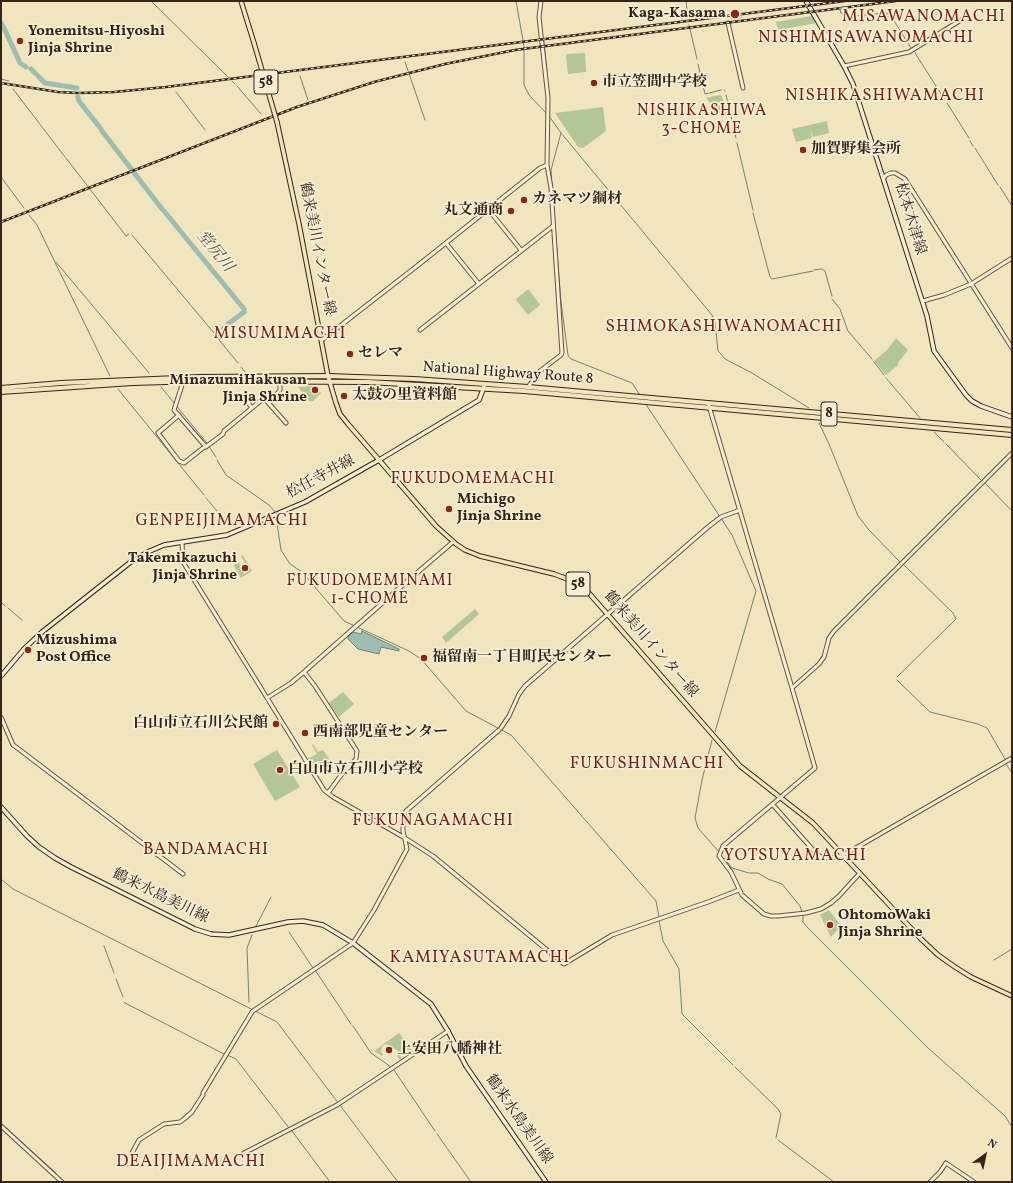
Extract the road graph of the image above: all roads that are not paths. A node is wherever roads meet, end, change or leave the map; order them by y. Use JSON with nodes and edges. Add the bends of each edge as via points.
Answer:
{"nodes":[{"id":1,"x":241,"y":1,"type":"edge"},
{"id":2,"x":541,"y":1,"type":"edge"},
{"id":3,"x":806,"y":1,"type":"edge"},
{"id":4,"x":961,"y":20,"type":"dead end"},
{"id":5,"x":728,"y":23,"type":"dead end"},
{"id":6,"x":844,"y":66,"type":"junction"},
{"id":7,"x":743,"y":88,"type":"dead end"},
{"id":8,"x":547,"y":165,"type":"junction"},
{"id":9,"x":884,"y":178,"type":"junction"},
{"id":10,"x":488,"y":209,"type":"junction"},
{"id":11,"x":553,"y":226,"type":"junction"},
{"id":12,"x":446,"y":243,"type":"junction"},
{"id":13,"x":521,"y":250,"type":"junction"},
{"id":14,"x":1012,"y":258,"type":"edge"},
{"id":15,"x":479,"y":284,"type":"junction"},
{"id":16,"x":972,"y":284,"type":"junction"},
{"id":17,"x":923,"y":301,"type":"junction"},
{"id":18,"x":420,"y":330,"type":"dead end"},
{"id":19,"x":322,"y":340,"type":"junction"},
{"id":20,"x":1012,"y":348,"type":"edge"},
{"id":21,"x":328,"y":376,"type":"junction"},
{"id":22,"x":280,"y":381,"type":"junction"},
{"id":23,"x":183,"y":382,"type":"junction"},
{"id":24,"x":330,"y":382,"type":"junction"},
{"id":25,"x":484,"y":386,"type":"junction"},
{"id":26,"x":528,"y":387,"type":"junction"},
{"id":27,"x":1,"y":388,"type":"edge"},
{"id":28,"x":1,"y":392,"type":"edge"},
{"id":29,"x":245,"y":399,"type":"dead end"},
{"id":30,"x":708,"y":402,"type":"junction"},
{"id":31,"x":269,"y":403,"type":"junction"},
{"id":32,"x":710,"y":407,"type":"junction"},
{"id":33,"x":252,"y":408,"type":"junction"},
{"id":34,"x":179,"y":415,"type":"junction"},
{"id":35,"x":1012,"y":417,"type":"edge"},
{"id":36,"x":286,"y":423,"type":"dead end"},
{"id":37,"x":1012,"y":430,"type":"edge"},
{"id":38,"x":1012,"y":435,"type":"edge"},
{"id":39,"x":208,"y":446,"type":"junction"},
{"id":40,"x":1012,"y":453,"type":"edge"},
{"id":41,"x":379,"y":460,"type":"junction"},
{"id":42,"x":740,"y":510,"type":"junction"},
{"id":43,"x":182,"y":542,"type":"junction"},
{"id":44,"x":454,"y":542,"type":"junction"},
{"id":45,"x":608,"y":614,"type":"junction"},
{"id":46,"x":304,"y":672,"type":"junction"},
{"id":47,"x":1,"y":676,"type":"edge"},
{"id":48,"x":792,"y":688,"type":"junction"},
{"id":49,"x":267,"y":698,"type":"junction"},
{"id":50,"x":1,"y":717,"type":"edge"},
{"id":51,"x":1012,"y":758,"type":"edge"},
{"id":52,"x":328,"y":793,"type":"junction"},
{"id":53,"x":781,"y":798,"type":"junction"},
{"id":54,"x":773,"y":805,"type":"junction"},
{"id":55,"x":1,"y":807,"type":"edge"},
{"id":56,"x":405,"y":838,"type":"junction"},
{"id":57,"x":843,"y":855,"type":"junction"},
{"id":58,"x":860,"y":873,"type":"junction"},
{"id":59,"x":183,"y":874,"type":"dead end"},
{"id":60,"x":739,"y":890,"type":"junction"},
{"id":61,"x":353,"y":942,"type":"junction"},
{"id":62,"x":1012,"y":996,"type":"edge"},
{"id":63,"x":448,"y":1031,"type":"junction"},
{"id":64,"x":1,"y":1126,"type":"edge"},
{"id":65,"x":244,"y":1153,"type":"dead end"},
{"id":66,"x":128,"y":1164,"type":"dead end"},
{"id":67,"x":60,"y":1181,"type":"edge"},
{"id":68,"x":546,"y":1182,"type":"edge"},
{"id":69,"x":930,"y":1182,"type":"edge"},
{"id":70,"x":974,"y":1182,"type":"edge"}],
"edges":[{"from":1,"to":19,"type":"main road","name":"鶴来美川インター線","number":"58","bridge":true,"via":[[277,122]]},
{"from":2,"to":8,"type":"street","via":[[539,17],[548,98]]},
{"from":3,"to":6,"type":"main road","name":"松本木津線"},
{"from":4,"to":6,"type":"street","via":[[909,52]]},
{"from":5,"to":7,"type":"street"},
{"from":6,"to":9,"type":"main road","name":"松本木津線","via":[[857,96]]},
{"from":8,"to":10,"type":"street"},
{"from":8,"to":11,"type":"street"},
{"from":9,"to":16,"type":"street","via":[[895,173],[905,179]]},
{"from":9,"to":17,"type":"main road","name":"松本木津線"},
{"from":10,"to":12,"type":"street"},
{"from":10,"to":13,"type":"street"},
{"from":11,"to":13,"type":"street"},
{"from":11,"to":26,"type":"street","via":[[562,352]]},
{"from":12,"to":15,"type":"street"},
{"from":12,"to":19,"type":"street"},
{"from":13,"to":15,"type":"street"},
{"from":14,"to":16,"type":"street"},
{"from":15,"to":18,"type":"street"},
{"from":16,"to":17,"type":"street"},
{"from":16,"to":20,"type":"street"},
{"from":17,"to":35,"type":"main road","name":"松本木津線","via":[[934,351],[966,395],[981,406]]},
{"from":19,"to":21,"type":"main road","name":"鶴来美川インター線","number":"58"},
{"from":21,"to":24,"type":"main road","name":"鶴来美川インター線","number":"58"},
{"from":21,"to":25,"type":"highway","name":"National Highway Route 8","number":"8","via":[[414,379]]},
{"from":21,"to":27,"type":"highway","name":"National Highway Route 8","number":"8","via":[[139,379]]},
{"from":22,"to":23,"type":"highway","name":"National Highway Route 8","number":"8"},
{"from":22,"to":24,"type":"highway","name":"National Highway Route 8","number":"8"},
{"from":22,"to":31,"type":"street","via":[[280,390]]},
{"from":23,"to":28,"type":"highway","name":"National Highway Route 8","number":"8"},
{"from":23,"to":34,"type":"street","via":[[174,410]]},
{"from":24,"to":25,"type":"highway","name":"National Highway Route 8","number":"8"},
{"from":24,"to":41,"type":"main road","name":"鶴来美川インター線","number":"58","via":[[340,414]]},
{"from":25,"to":26,"type":"highway","name":"National Highway Route 8","number":"8"},
{"from":25,"to":32,"type":"highway","name":"National Highway Route 8","number":"8"},
{"from":25,"to":41,"type":"main road","name":"松任寺井線","via":[[479,400]]},
{"from":26,"to":30,"type":"highway","name":"National Highway Route 8","number":"8"},
{"from":29,"to":33,"type":"street"},
{"from":30,"to":32,"type":"street"},
{"from":30,"to":37,"type":"highway","name":"National Highway Route 8","number":"8"},
{"from":31,"to":33,"type":"street","via":[[264,398]]},
{"from":31,"to":36,"type":"street"},
{"from":32,"to":38,"type":"highway","name":"National Highway Route 8","number":"8"},
{"from":32,"to":42,"type":"street"},
{"from":33,"to":39,"type":"street"},
{"from":34,"to":39,"type":"street"},
{"from":34,"to":39,"type":"street","via":[[158,433],[179,461],[184,463]]},
{"from":40,"to":48,"type":"street","via":[[834,631],[819,664]]},
{"from":41,"to":43,"type":"main road","name":"松任寺井線","via":[[305,502],[227,536]]},
{"from":41,"to":44,"type":"main road","name":"鶴来美川インター線","number":"58","via":[[436,526]]},
{"from":42,"to":45,"type":"street","via":[[720,518]]},
{"from":42,"to":48,"type":"street"},
{"from":43,"to":47,"type":"main road","name":"松任寺井線","via":[[164,545],[132,561],[42,632]]},
{"from":43,"to":49,"type":"street","via":[[184,562]]},
{"from":44,"to":45,"type":"main road","name":"鶴来美川インター線","number":"58","via":[[480,556],[570,580],[588,592]]},
{"from":44,"to":46,"type":"street"},
{"from":45,"to":53,"type":"main road","name":"鶴来美川インター線","number":"58","via":[[740,766]]},
{"from":45,"to":56,"type":"street","via":[[526,686],[500,729],[406,811],[403,818]]},
{"from":46,"to":49,"type":"street"},
{"from":46,"to":52,"type":"street","via":[[357,751],[356,759]]},
{"from":48,"to":53,"type":"street","via":[[815,768]]},
{"from":49,"to":52,"type":"street"},
{"from":50,"to":59,"type":"street","via":[[13,745]]},
{"from":51,"to":57,"type":"street"},
{"from":52,"to":56,"type":"street"},
{"from":53,"to":54,"type":"street"},
{"from":53,"to":57,"type":"main road","name":"鶴来美川インター線","number":"58","via":[[808,819]]},
{"from":54,"to":57,"type":"street","via":[[822,858]]},
{"from":54,"to":60,"type":"street","via":[[723,846],[720,856]]},
{"from":55,"to":61,"type":"main road","name":"鶴来水島美川線","via":[[27,837],[55,858],[195,929],[211,934],[230,935],[288,922],[303,922],[323,925]]},
{"from":56,"to":60,"type":"street","via":[[433,856],[564,964],[612,935]]},
{"from":56,"to":61,"type":"street","via":[[407,848],[401,860]]},
{"from":57,"to":58,"type":"main road","name":"鶴来美川インター線","number":"58"},
{"from":58,"to":60,"type":"street","via":[[831,903],[821,909],[800,914],[764,914]]},
{"from":58,"to":62,"type":"main road","name":"鶴来美川インター線","number":"58","via":[[938,955],[971,977]]},
{"from":61,"to":63,"type":"main road","name":"鶴来水島美川線","via":[[432,1004]]},
{"from":61,"to":66,"type":"street","via":[[253,1011],[192,1112],[184,1120],[164,1124],[139,1140]]},
{"from":63,"to":65,"type":"street","via":[[338,1105]]},
{"from":63,"to":68,"type":"main road","name":"鶴来水島美川線","via":[[466,1066]]},
{"from":64,"to":67,"type":"street"},
{"from":69,"to":70,"type":"street","via":[[946,1163]]}]}
